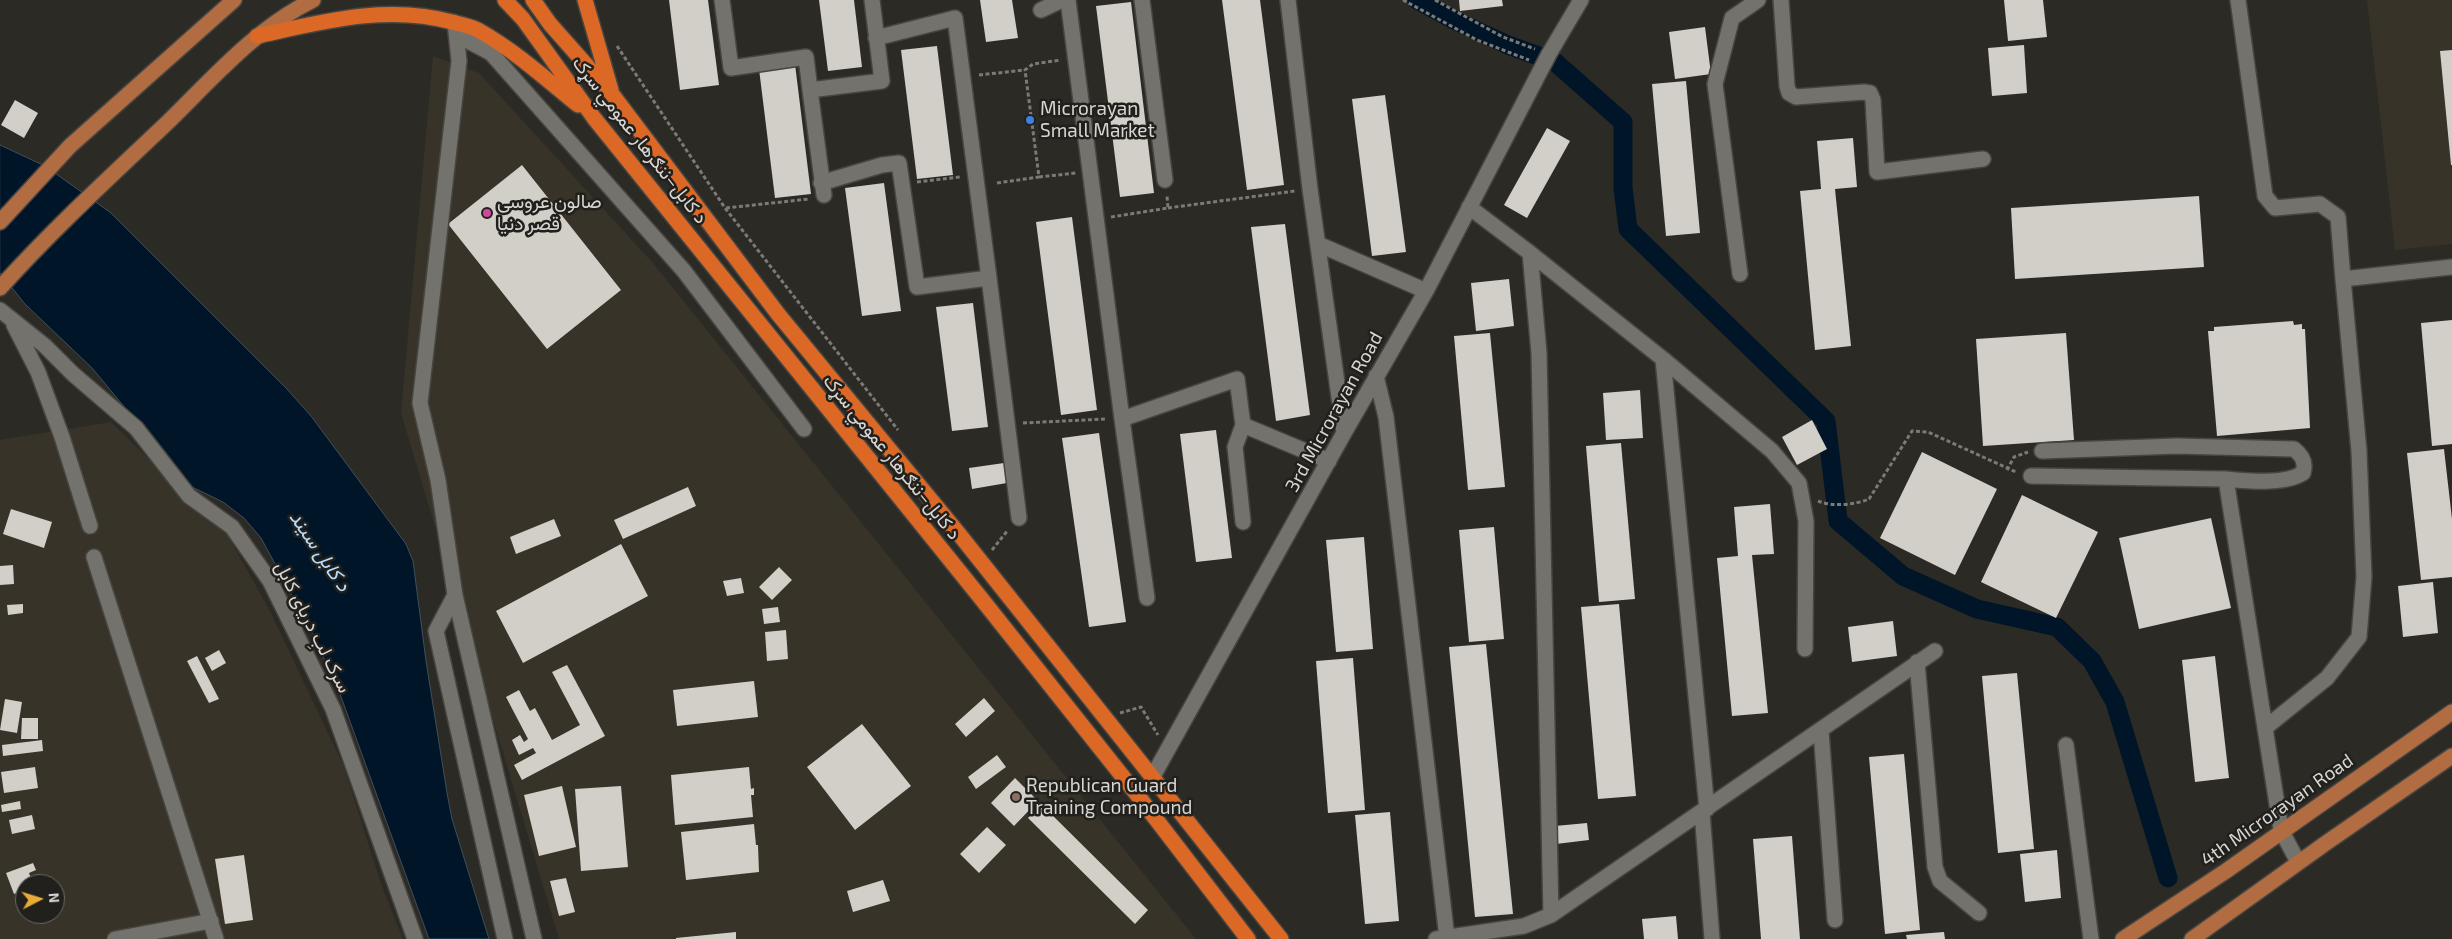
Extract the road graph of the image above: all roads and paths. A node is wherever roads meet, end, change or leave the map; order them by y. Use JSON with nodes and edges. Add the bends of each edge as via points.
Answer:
{"nodes":[{"id":1,"x":313,"y":0,"type":"edge"},
{"id":2,"x":505,"y":0,"type":"edge"},
{"id":3,"x":533,"y":0,"type":"edge"},
{"id":4,"x":585,"y":0,"type":"edge"},
{"id":5,"x":722,"y":0,"type":"edge"},
{"id":6,"x":872,"y":0,"type":"edge"},
{"id":7,"x":1062,"y":0,"type":"edge"},
{"id":8,"x":1068,"y":0,"type":"edge"},
{"id":9,"x":1142,"y":0,"type":"edge"},
{"id":10,"x":1288,"y":0,"type":"edge"},
{"id":11,"x":1404,"y":0,"type":"edge"},
{"id":12,"x":1434,"y":0,"type":"edge"},
{"id":13,"x":1581,"y":0,"type":"edge"},
{"id":14,"x":1758,"y":0,"type":"edge"},
{"id":15,"x":1781,"y":0,"type":"edge"},
{"id":16,"x":2238,"y":0,"type":"edge"},
{"id":17,"x":231,"y":2,"type":"edge"},
{"id":18,"x":1042,"y":10,"type":"dead end"},
{"id":19,"x":456,"y":29,"type":"junction"},
{"id":20,"x":257,"y":36,"type":"junction"},
{"id":21,"x":876,"y":38,"type":"junction"},
{"id":22,"x":613,"y":40,"type":"dead end"},
{"id":23,"x":1075,"y":58,"type":"junction"},
{"id":24,"x":1546,"y":59,"type":"junction"},
{"id":25,"x":1026,"y":70,"type":"junction"},
{"id":26,"x":963,"y":77,"type":"junction"},
{"id":27,"x":810,"y":90,"type":"junction"},
{"id":28,"x":612,"y":94,"type":"junction"},
{"id":29,"x":594,"y":118,"type":"junction"},
{"id":30,"x":1983,"y":159,"type":"dead end"},
{"id":31,"x":1090,"y":170,"type":"junction"},
{"id":32,"x":976,"y":175,"type":"junction"},
{"id":33,"x":1039,"y":177,"type":"junction"},
{"id":34,"x":1165,"y":180,"type":"joint"},
{"id":35,"x":997,"y":183,"type":"dead end"},
{"id":36,"x":902,"y":184,"type":"junction"},
{"id":37,"x":822,"y":189,"type":"junction"},
{"id":38,"x":1310,"y":189,"type":"junction"},
{"id":39,"x":725,"y":208,"type":"junction"},
{"id":40,"x":1168,"y":208,"type":"junction"},
{"id":41,"x":1469,"y":208,"type":"junction"},
{"id":42,"x":1097,"y":219,"type":"junction"},
{"id":43,"x":0,"y":222,"type":"edge"},
{"id":44,"x":1318,"y":244,"type":"junction"},
{"id":45,"x":1530,"y":253,"type":"junction"},
{"id":46,"x":2452,"y":267,"type":"edge"},
{"id":47,"x":1740,"y":274,"type":"dead end"},
{"id":48,"x":989,"y":278,"type":"junction"},
{"id":49,"x":2343,"y":280,"type":"junction"},
{"id":50,"x":2,"y":286,"type":"edge"},
{"id":51,"x":1426,"y":291,"type":"junction"},
{"id":52,"x":0,"y":310,"type":"edge"},
{"id":53,"x":12,"y":322,"type":"junction"},
{"id":54,"x":1663,"y":359,"type":"junction"},
{"id":55,"x":1376,"y":376,"type":"junction"},
{"id":56,"x":1122,"y":419,"type":"junction"},
{"id":57,"x":1006,"y":424,"type":"junction"},
{"id":58,"x":1243,"y":425,"type":"junction"},
{"id":59,"x":804,"y":429,"type":"dead end"},
{"id":60,"x":1344,"y":433,"type":"junction"},
{"id":61,"x":900,"y":434,"type":"dead end"},
{"id":62,"x":2042,"y":451,"type":"joint"},
{"id":63,"x":1329,"y":461,"type":"junction"},
{"id":64,"x":2007,"y":470,"type":"junction"},
{"id":65,"x":2031,"y":476,"type":"joint"},
{"id":66,"x":2226,"y":479,"type":"junction"},
{"id":67,"x":1834,"y":504,"type":"dead end"},
{"id":68,"x":1019,"y":518,"type":"joint"},
{"id":69,"x":1243,"y":522,"type":"dead end"},
{"id":70,"x":90,"y":526,"type":"dead end"},
{"id":71,"x":985,"y":543,"type":"dead end"},
{"id":72,"x":991,"y":551,"type":"junction"},
{"id":73,"x":94,"y":558,"type":"dead end"},
{"id":74,"x":997,"y":558,"type":"dead end"},
{"id":75,"x":455,"y":595,"type":"junction"},
{"id":76,"x":1147,"y":598,"type":"dead end"},
{"id":77,"x":1805,"y":649,"type":"dead end"},
{"id":78,"x":1935,"y":651,"type":"dead end"},
{"id":79,"x":1917,"y":662,"type":"junction"},
{"id":80,"x":2452,"y":712,"type":"edge"},
{"id":81,"x":1118,"y":714,"type":"dead end"},
{"id":82,"x":2265,"y":728,"type":"junction"},
{"id":83,"x":1821,"y":731,"type":"junction"},
{"id":84,"x":2066,"y":744,"type":"dead end"},
{"id":85,"x":1167,"y":750,"type":"junction"},
{"id":86,"x":2452,"y":756,"type":"edge"},
{"id":87,"x":1153,"y":776,"type":"junction"},
{"id":88,"x":1705,"y":810,"type":"junction"},
{"id":89,"x":2281,"y":830,"type":"junction"},
{"id":90,"x":2298,"y":862,"type":"junction"},
{"id":91,"x":1979,"y":912,"type":"dead end"},
{"id":92,"x":1551,"y":915,"type":"junction"},
{"id":93,"x":1835,"y":920,"type":"dead end"},
{"id":94,"x":211,"y":921,"type":"junction"},
{"id":95,"x":1442,"y":938,"type":"edge"},
{"id":96,"x":116,"y":939,"type":"edge"},
{"id":97,"x":216,"y":939,"type":"edge"},
{"id":98,"x":415,"y":939,"type":"edge"},
{"id":99,"x":505,"y":939,"type":"edge"},
{"id":100,"x":534,"y":939,"type":"edge"},
{"id":101,"x":1248,"y":939,"type":"edge"},
{"id":102,"x":1280,"y":939,"type":"edge"},
{"id":103,"x":1712,"y":939,"type":"edge"},
{"id":104,"x":2091,"y":939,"type":"edge"},
{"id":105,"x":2123,"y":939,"type":"edge"},
{"id":106,"x":2192,"y":939,"type":"edge"}],
"edges":[{"from":1,"to":20,"type":"main road","via":[[290,11]]},
{"from":2,"to":29,"type":"highway","name":"د کابل–ننګرهار عمومي سړک","via":[[523,19]]},
{"from":3,"to":28,"type":"highway","name":"د کابل–ننګرهار عمومي سړک"},
{"from":4,"to":28,"type":"highway"},
{"from":5,"to":27,"type":"street","via":[[730,68],[806,57]]},
{"from":6,"to":21,"type":"street"},
{"from":7,"to":18,"type":"street"},
{"from":8,"to":23,"type":"street"},
{"from":9,"to":34,"type":"street"},
{"from":10,"to":38,"type":"street"},
{"from":11,"to":24,"type":"path","via":[[1503,51]]},
{"from":12,"to":24,"type":"path"},
{"from":13,"to":24,"type":"street","name":"3rd Microrayan Road"},
{"from":14,"to":47,"type":"street","via":[[1732,18],[1715,84]]},
{"from":15,"to":30,"type":"street","via":[[1789,93],[1796,97],[1870,93],[1877,172]]},
{"from":16,"to":49,"type":"street","via":[[2265,196],[2275,208],[2320,204],[2338,217]]},
{"from":17,"to":43,"type":"main road","via":[[70,146]]},
{"from":19,"to":20,"type":"highway","via":[[400,13],[346,17]]},
{"from":19,"to":29,"type":"highway","via":[[475,28],[507,47]]},
{"from":19,"to":59,"type":"street","via":[[491,53],[678,263]]},
{"from":19,"to":75,"type":"street","via":[[459,61],[420,403],[438,480]]},
{"from":20,"to":50,"type":"main road"},
{"from":21,"to":26,"type":"street","via":[[955,18]]},
{"from":21,"to":27,"type":"street","via":[[882,81]]},
{"from":22,"to":39,"type":"path"},
{"from":23,"to":25,"type":"path","via":[[1033,64]]},
{"from":23,"to":31,"type":"street"},
{"from":24,"to":41,"type":"street","name":"3rd Microrayan Road"},
{"from":25,"to":26,"type":"path"},
{"from":25,"to":33,"type":"path"},
{"from":26,"to":32,"type":"street"},
{"from":27,"to":37,"type":"street"},
{"from":28,"to":87,"type":"highway","name":"د کابل–ننګرهار عمومي سړک","via":[[778,314]]},
{"from":29,"to":101,"type":"highway","name":"د کابل–ننګرهار عمومي سړک","via":[[1139,797]]},
{"from":31,"to":33,"type":"path"},
{"from":31,"to":42,"type":"street"},
{"from":32,"to":36,"type":"path"},
{"from":32,"to":48,"type":"street"},
{"from":33,"to":35,"type":"path"},
{"from":34,"to":40,"type":"path"},
{"from":36,"to":37,"type":"street","via":[[898,163],[882,165]]},
{"from":36,"to":48,"type":"street","via":[[916,287]]},
{"from":37,"to":39,"type":"path","via":[[795,202]]},
{"from":38,"to":40,"type":"path"},
{"from":38,"to":44,"type":"street"},
{"from":39,"to":61,"type":"path"},
{"from":40,"to":42,"type":"path"},
{"from":41,"to":45,"type":"street"},
{"from":41,"to":51,"type":"street","name":"3rd Microrayan Road"},
{"from":42,"to":56,"type":"street"},
{"from":44,"to":51,"type":"street"},
{"from":44,"to":60,"type":"street"},
{"from":45,"to":54,"type":"street"},
{"from":45,"to":92,"type":"street","via":[[1539,353]]},
{"from":46,"to":49,"type":"street"},
{"from":48,"to":57,"type":"street"},
{"from":49,"to":82,"type":"street","via":[[2359,460],[2364,577],[2359,637],[2328,678]]},
{"from":51,"to":55,"type":"street","name":"3rd Microrayan Road"},
{"from":52,"to":53,"type":"street","name":"سرک لبِ دریای کابل"},
{"from":53,"to":70,"type":"street","via":[[38,372]]},
{"from":53,"to":98,"type":"street","name":"سرک لبِ دریای کابل","via":[[45,346],[136,428],[189,496],[232,527],[270,581],[333,710]]},
{"from":54,"to":77,"type":"street","via":[[1772,451],[1799,483],[1806,521]]},
{"from":54,"to":88,"type":"street"},
{"from":55,"to":60,"type":"street","name":"3rd Microrayan Road"},
{"from":55,"to":95,"type":"street","via":[[1387,426]]},
{"from":56,"to":57,"type":"path"},
{"from":56,"to":58,"type":"street","via":[[1237,379]]},
{"from":56,"to":76,"type":"street"},
{"from":57,"to":68,"type":"street"},
{"from":58,"to":63,"type":"street"},
{"from":58,"to":69,"type":"street","via":[[1235,447]]},
{"from":60,"to":63,"type":"street","name":"3rd Microrayan Road"},
{"from":62,"to":64,"type":"path","via":[[2024,452],[2014,457]]},
{"from":62,"to":66,"type":"street","via":[[2176,446],[2294,449],[2301,454],[2305,466],[2303,474],[2295,478]]},
{"from":63,"to":85,"type":"street","name":"3rd Microrayan Road"},
{"from":64,"to":65,"type":"path"},
{"from":64,"to":67,"type":"path","via":[[1928,432],[1912,431],[1869,499]]},
{"from":65,"to":66,"type":"street"},
{"from":66,"to":82,"type":"street"},
{"from":68,"to":72,"type":"path"},
{"from":71,"to":72,"type":"path"},
{"from":72,"to":74,"type":"path"},
{"from":73,"to":94,"type":"street"},
{"from":75,"to":99,"type":"street","via":[[436,632]]},
{"from":75,"to":100,"type":"street"},
{"from":78,"to":79,"type":"street"},
{"from":79,"to":83,"type":"street"},
{"from":79,"to":91,"type":"street","via":[[1935,867],[1940,881]]},
{"from":80,"to":89,"type":"main road","name":"4th Microrayan Road"},
{"from":81,"to":85,"type":"path","via":[[1141,707]]},
{"from":82,"to":89,"type":"street"},
{"from":83,"to":88,"type":"street"},
{"from":83,"to":93,"type":"street"},
{"from":84,"to":104,"type":"street"},
{"from":85,"to":87,"type":"street","name":"3rd Microrayan Road"},
{"from":86,"to":90,"type":"main road"},
{"from":87,"to":102,"type":"highway","name":"د کابل–ننګرهار عمومي سړک"},
{"from":88,"to":92,"type":"street"},
{"from":88,"to":103,"type":"street"},
{"from":89,"to":90,"type":"street"},
{"from":89,"to":105,"type":"main road","name":"4th Microrayan Road","via":[[2226,871]]},
{"from":90,"to":106,"type":"main road"},
{"from":92,"to":95,"type":"street","via":[[1524,926]]},
{"from":94,"to":96,"type":"street"},
{"from":94,"to":97,"type":"street"}]}
